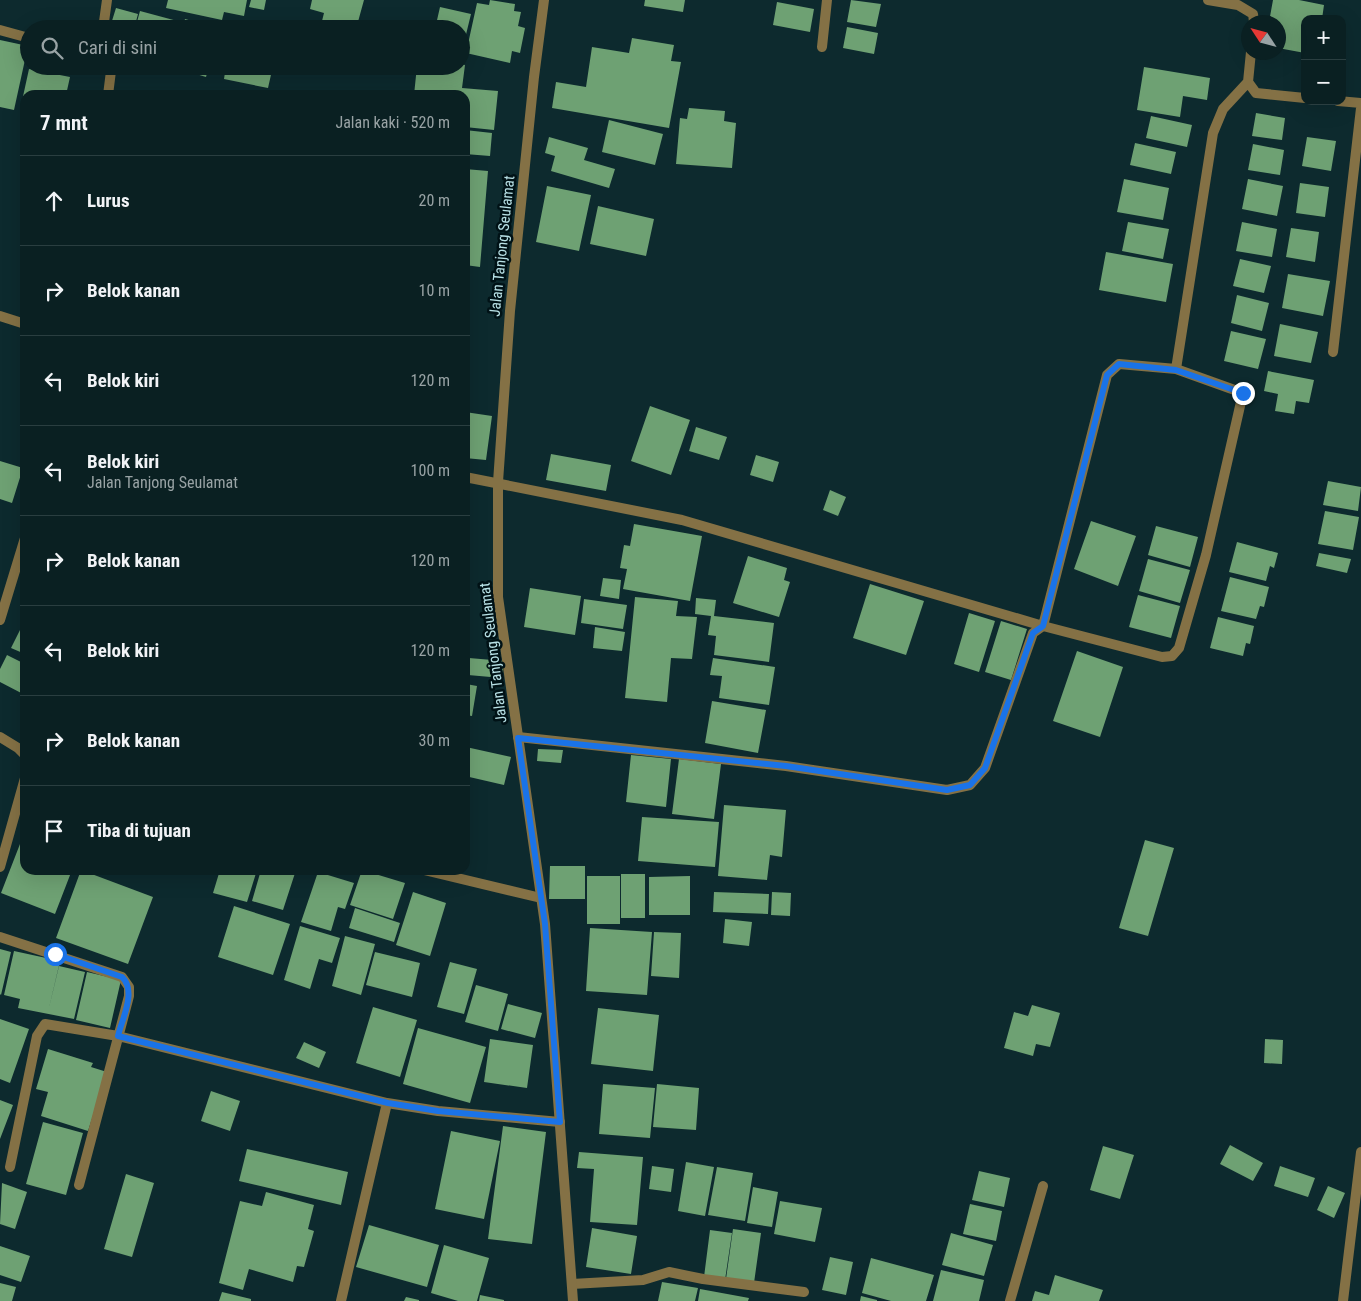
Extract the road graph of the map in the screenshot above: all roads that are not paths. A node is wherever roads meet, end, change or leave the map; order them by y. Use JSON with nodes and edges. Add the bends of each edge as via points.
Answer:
{"nodes":[{"id":1,"x":107,"y":0,"type":"edge"},
{"id":2,"x":544,"y":0,"type":"edge"},
{"id":3,"x":826,"y":0,"type":"edge"},
{"id":4,"x":1208,"y":0,"type":"edge"},
{"id":5,"x":1253,"y":15,"type":"edge"},
{"id":6,"x":104,"y":20,"type":"edge"},
{"id":7,"x":0,"y":30,"type":"edge"},
{"id":8,"x":20,"y":36,"type":"edge"},
{"id":9,"x":822,"y":47,"type":"dead end"},
{"id":10,"x":1250,"y":60,"type":"edge"},
{"id":11,"x":110,"y":75,"type":"edge"},
{"id":12,"x":1248,"y":82,"type":"junction"},
{"id":13,"x":109,"y":90,"type":"edge"},
{"id":14,"x":1301,"y":98,"type":"edge"},
{"id":15,"x":1346,"y":102,"type":"edge"},
{"id":16,"x":1361,"y":103,"type":"edge"},
{"id":17,"x":1361,"y":108,"type":"edge"},
{"id":18,"x":0,"y":316,"type":"edge"},
{"id":19,"x":20,"y":322,"type":"edge"},
{"id":20,"x":1333,"y":352,"type":"dead end"},
{"id":21,"x":1176,"y":370,"type":"junction"},
{"id":22,"x":470,"y":478,"type":"edge"},
{"id":23,"x":498,"y":482,"type":"junction"},
{"id":24,"x":20,"y":554,"type":"edge"},
{"id":25,"x":0,"y":620,"type":"edge"},
{"id":26,"x":1043,"y":626,"type":"junction"},
{"id":27,"x":0,"y":737,"type":"edge"},
{"id":28,"x":518,"y":738,"type":"junction"},
{"id":29,"x":20,"y":750,"type":"edge"},
{"id":30,"x":20,"y":796,"type":"edge"},
{"id":31,"x":0,"y":867,"type":"edge"},
{"id":32,"x":445,"y":875,"type":"edge"},
{"id":33,"x":541,"y":898,"type":"junction"},
{"id":34,"x":0,"y":937,"type":"edge"},
{"id":35,"x":118,"y":1036,"type":"junction"},
{"id":36,"x":388,"y":1103,"type":"junction"},
{"id":37,"x":560,"y":1122,"type":"junction"},
{"id":38,"x":1361,"y":1152,"type":"edge"},
{"id":39,"x":10,"y":1168,"type":"dead end"},
{"id":40,"x":79,"y":1185,"type":"dead end"},
{"id":41,"x":1043,"y":1186,"type":"dead end"},
{"id":42,"x":572,"y":1284,"type":"junction"},
{"id":43,"x":804,"y":1292,"type":"dead end"},
{"id":44,"x":341,"y":1301,"type":"edge"},
{"id":45,"x":573,"y":1301,"type":"edge"},
{"id":46,"x":1010,"y":1301,"type":"edge"},
{"id":47,"x":1343,"y":1301,"type":"edge"}],
"edges":[{"from":1,"to":6,"type":"street"},
{"from":2,"to":23,"type":"street","name":"Jalan Tanjong Seulamat","via":[[510,311]]},
{"from":3,"to":9,"type":"street"},
{"from":4,"to":5,"type":"street","via":[[1238,5]]},
{"from":7,"to":8,"type":"street"},
{"from":10,"to":12,"type":"street"},
{"from":11,"to":13,"type":"street"},
{"from":12,"to":14,"type":"street","via":[[1256,93]]},
{"from":12,"to":21,"type":"street","via":[[1223,109],[1213,133]]},
{"from":15,"to":16,"type":"street"},
{"from":17,"to":20,"type":"street"},
{"from":18,"to":19,"type":"street"},
{"from":21,"to":26,"type":"street","via":[[1119,364],[1107,375]]},
{"from":21,"to":26,"type":"street","via":[[1243,393],[1206,555],[1179,648],[1172,656],[1162,657]]},
{"from":22,"to":23,"type":"street"},
{"from":23,"to":26,"type":"street","via":[[682,520]]},
{"from":23,"to":28,"type":"street","name":"Jalan Tanjong Seulamat","via":[[498,597]]},
{"from":24,"to":25,"type":"street"},
{"from":26,"to":28,"type":"street","via":[[1033,633],[985,768],[970,785],[961,788],[947,790],[786,766]]},
{"from":27,"to":29,"type":"street"},
{"from":28,"to":33,"type":"street","name":"Jalan Tanjong Seulamat"},
{"from":30,"to":31,"type":"street"},
{"from":32,"to":33,"type":"street"},
{"from":33,"to":37,"type":"street","name":"Jalan Tanjong Seulamat"},
{"from":34,"to":35,"type":"street","via":[[122,977],[129,987],[129,996]]},
{"from":35,"to":36,"type":"street"},
{"from":35,"to":39,"type":"street","via":[[52,1024],[45,1024],[40,1029]]},
{"from":35,"to":40,"type":"street"},
{"from":36,"to":37,"type":"street"},
{"from":36,"to":44,"type":"street"},
{"from":37,"to":42,"type":"street","name":"Jalan Tanjong Seulamat"},
{"from":38,"to":47,"type":"street"},
{"from":41,"to":46,"type":"street"},
{"from":42,"to":43,"type":"street","via":[[643,1280],[669,1272]]},
{"from":42,"to":45,"type":"street","name":"Jalan Tanjong Seulamat"}]}
